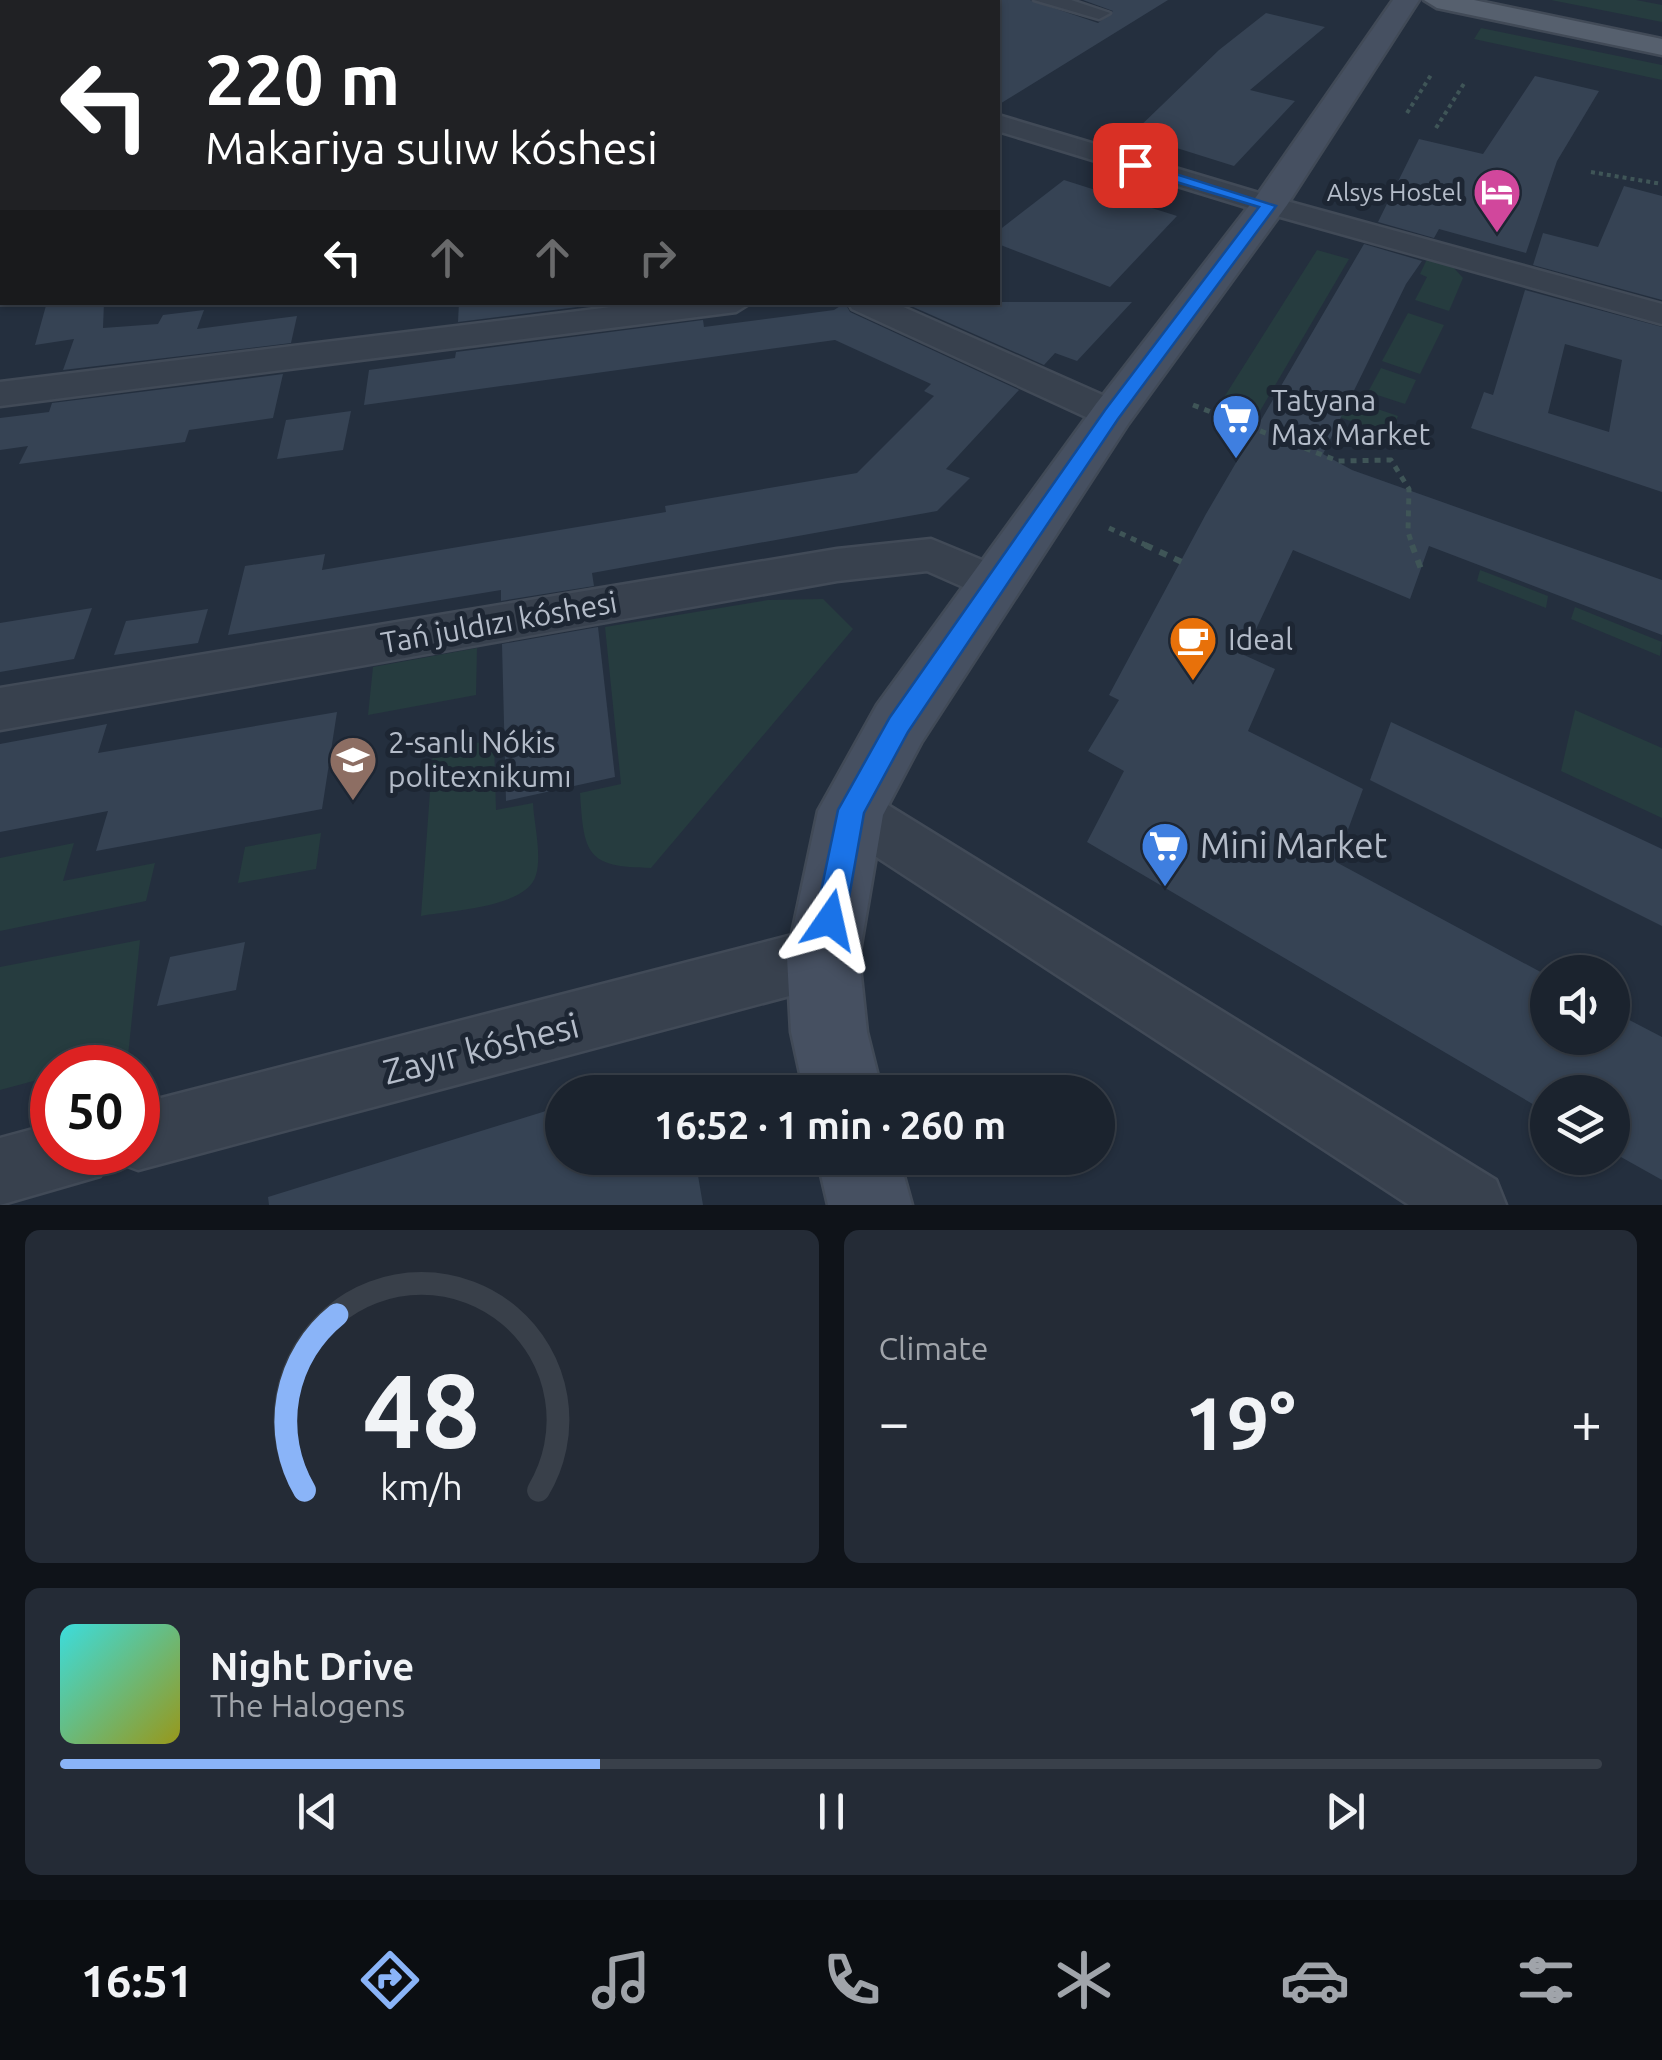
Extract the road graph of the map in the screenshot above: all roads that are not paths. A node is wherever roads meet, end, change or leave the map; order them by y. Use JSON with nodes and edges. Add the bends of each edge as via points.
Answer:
{"nodes":[{"id":1,"x":1044,"y":0,"type":"edge"},
{"id":2,"x":1406,"y":0,"type":"edge"},
{"id":3,"x":1437,"y":0,"type":"edge"},
{"id":4,"x":1489,"y":0,"type":"edge"},
{"id":5,"x":1099,"y":13,"type":"dead end"},
{"id":6,"x":1662,"y":34,"type":"edge"},
{"id":7,"x":1662,"y":47,"type":"edge"},
{"id":8,"x":1000,"y":124,"type":"edge"},
{"id":9,"x":1268,"y":206,"type":"junction"},
{"id":10,"x":712,"y":305,"type":"edge"},
{"id":11,"x":871,"y":305,"type":"edge"},
{"id":12,"x":1662,"y":314,"type":"edge"},
{"id":13,"x":0,"y":394,"type":"edge"},
{"id":14,"x":1112,"y":414,"type":"junction"},
{"id":15,"x":995,"y":584,"type":"junction"},
{"id":16,"x":0,"y":710,"type":"edge"},
{"id":17,"x":851,"y":810,"type":"junction"},
{"id":18,"x":823,"y":957,"type":"junction"},
{"id":19,"x":839,"y":1075,"type":"edge"},
{"id":20,"x":160,"y":1131,"type":"edge"},
{"id":21,"x":30,"y":1164,"type":"edge"},
{"id":22,"x":0,"y":1172,"type":"edge"},
{"id":23,"x":862,"y":1175,"type":"edge"},
{"id":24,"x":870,"y":1205,"type":"edge"},
{"id":25,"x":1471,"y":1205,"type":"edge"}],
"edges":[{"from":1,"to":5,"type":"street"},
{"from":2,"to":9,"type":"main road"},
{"from":3,"to":7,"type":"main road"},
{"from":4,"to":6,"type":"main road"},
{"from":8,"to":9,"type":"street"},
{"from":9,"to":12,"type":"street"},
{"from":9,"to":14,"type":"main road"},
{"from":10,"to":13,"type":"street"},
{"from":11,"to":14,"type":"street"},
{"from":14,"to":15,"type":"main road"},
{"from":15,"to":16,"type":"street","name":"Tań juldızı kóshesi","via":[[931,555],[837,565]]},
{"from":15,"to":17,"type":"main road","via":[[899,724]]},
{"from":17,"to":18,"type":"main road"},
{"from":17,"to":25,"type":"street"},
{"from":18,"to":19,"type":"main road"},
{"from":18,"to":20,"type":"street","name":"Zayır kóshesi"},
{"from":21,"to":22,"type":"street"},
{"from":23,"to":24,"type":"main road"}]}
